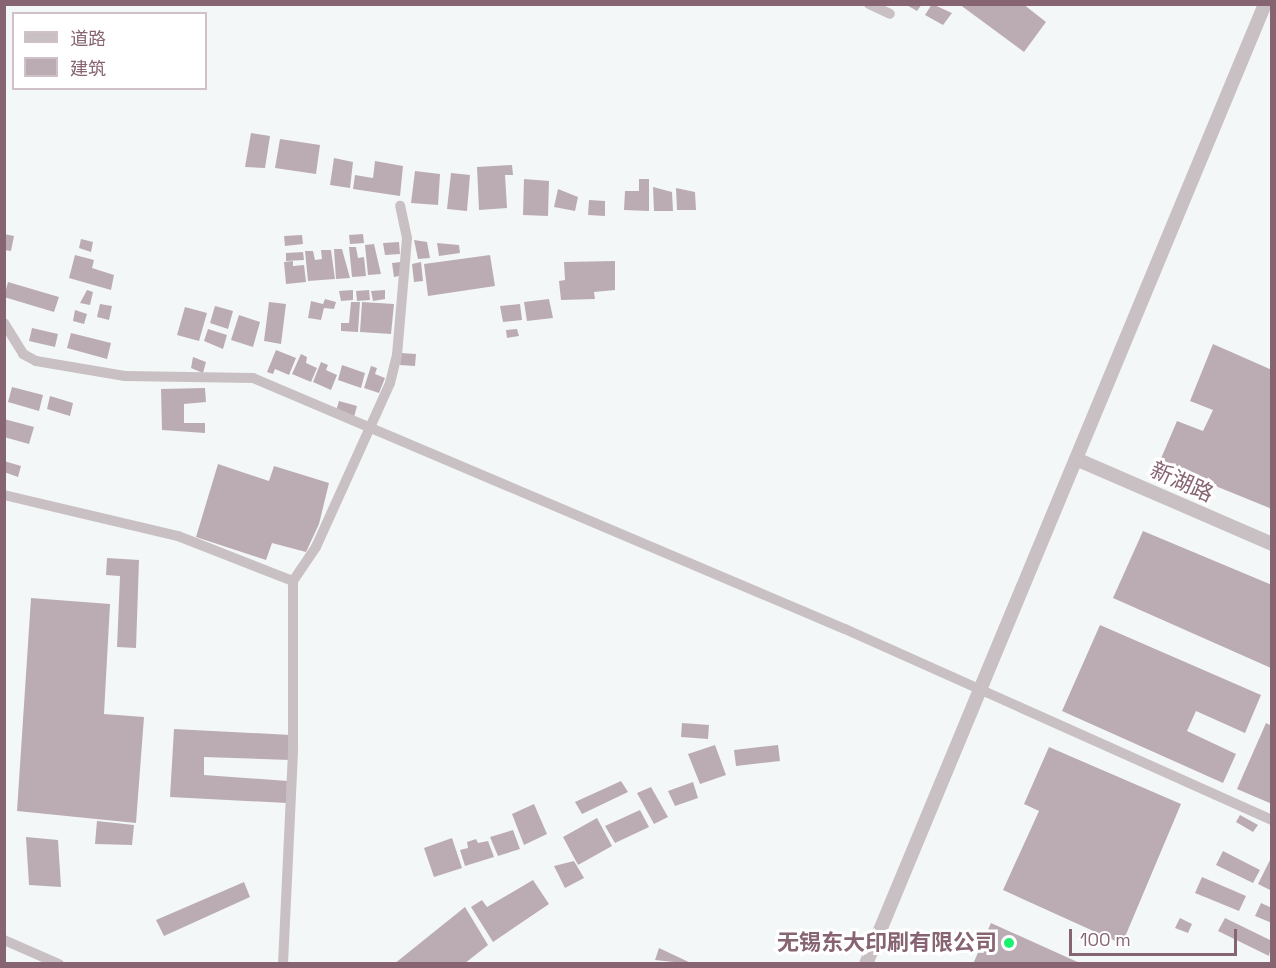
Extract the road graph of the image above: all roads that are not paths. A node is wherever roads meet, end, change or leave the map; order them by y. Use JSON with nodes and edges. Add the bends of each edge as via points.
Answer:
{"nodes":[{"id":1,"x":869,"y":4,"type":"edge"},
{"id":2,"x":1265,"y":4,"type":"edge"},
{"id":3,"x":890,"y":14,"type":"dead end"},
{"id":4,"x":400,"y":206,"type":"dead end"},
{"id":5,"x":4,"y":323,"type":"edge"},
{"id":6,"x":367,"y":427,"type":"junction"},
{"id":7,"x":1076,"y":459,"type":"junction"},
{"id":8,"x":4,"y":495,"type":"edge"},
{"id":9,"x":1272,"y":544,"type":"edge"},
{"id":10,"x":293,"y":581,"type":"junction"},
{"id":11,"x":980,"y":691,"type":"junction"},
{"id":12,"x":1272,"y":820,"type":"edge"},
{"id":13,"x":4,"y":940,"type":"edge"},
{"id":14,"x":59,"y":963,"type":"edge"},
{"id":15,"x":283,"y":963,"type":"edge"},
{"id":16,"x":866,"y":963,"type":"edge"}],
"edges":[{"from":1,"to":3,"type":"street"},
{"from":2,"to":7,"type":"street"},
{"from":4,"to":6,"type":"street","via":[[407,238],[397,355],[390,383]]},
{"from":5,"to":6,"type":"street","via":[[23,354],[36,361],[125,376],[253,378]]},
{"from":6,"to":10,"type":"street","via":[[316,547]]},
{"from":6,"to":11,"type":"street","via":[[522,489]]},
{"from":7,"to":9,"type":"street","name":"新湖路"},
{"from":7,"to":11,"type":"street"},
{"from":8,"to":10,"type":"street","via":[[178,536]]},
{"from":10,"to":15,"type":"street","via":[[293,749]]},
{"from":11,"to":12,"type":"street"},
{"from":11,"to":16,"type":"street"},
{"from":13,"to":14,"type":"street"}]}
